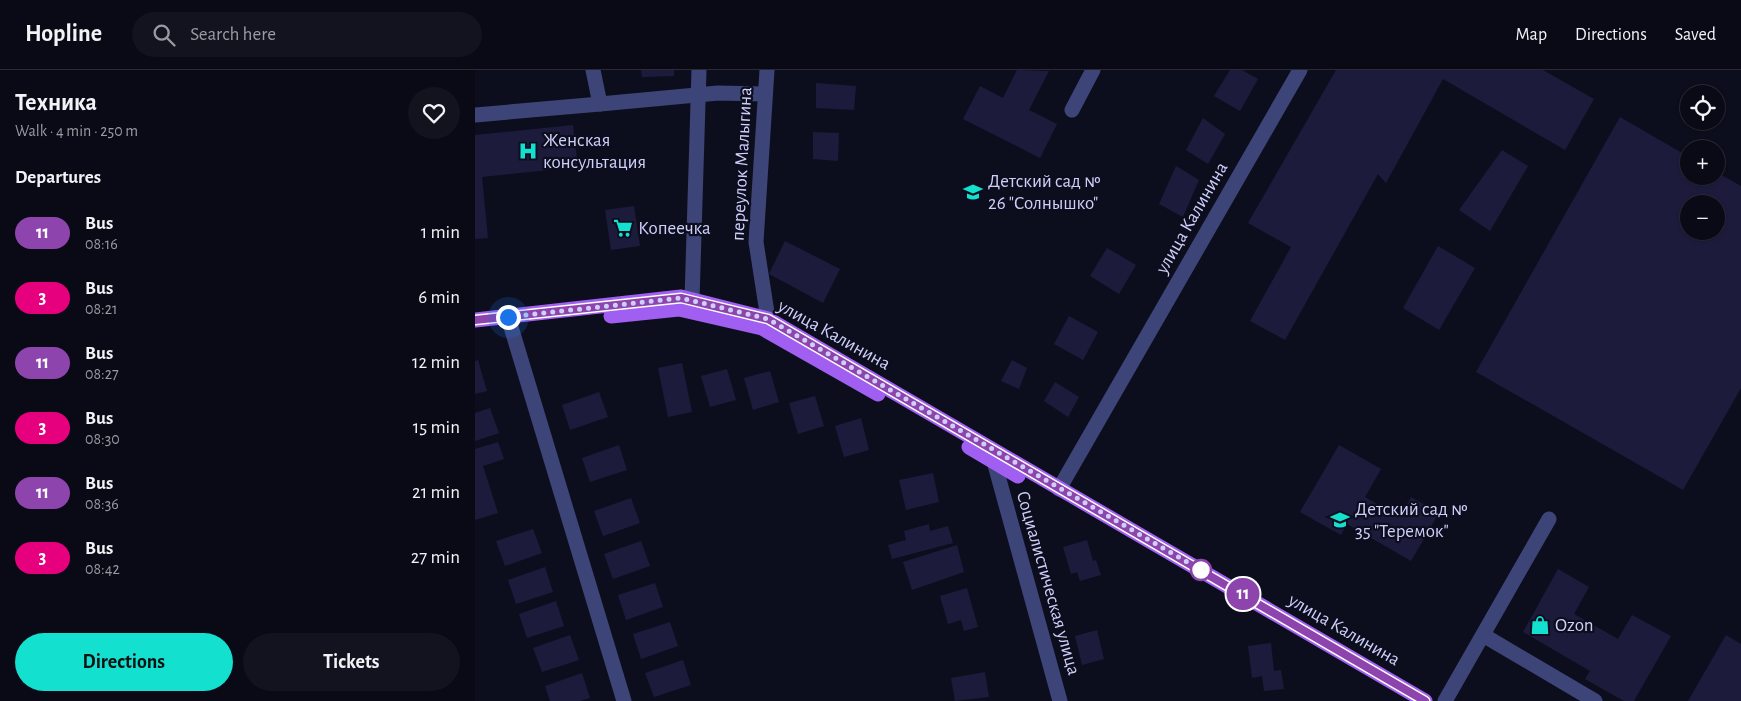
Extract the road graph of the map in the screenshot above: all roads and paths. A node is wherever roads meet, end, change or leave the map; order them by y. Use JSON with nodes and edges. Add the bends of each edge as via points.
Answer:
{"nodes":[{"id":1,"x":593,"y":70,"type":"edge"},
{"id":2,"x":699,"y":70,"type":"edge"},
{"id":3,"x":767,"y":70,"type":"edge"},
{"id":4,"x":1093,"y":70,"type":"edge"},
{"id":5,"x":1300,"y":70,"type":"edge"},
{"id":6,"x":765,"y":94,"type":"junction"},
{"id":7,"x":698,"y":96,"type":"junction"},
{"id":8,"x":600,"y":104,"type":"junction"},
{"id":9,"x":1072,"y":110,"type":"dead end"},
{"id":10,"x":475,"y":114,"type":"edge"},
{"id":11,"x":692,"y":300,"type":"junction"},
{"id":12,"x":768,"y":319,"type":"junction"},
{"id":13,"x":475,"y":320,"type":"edge"},
{"id":14,"x":509,"y":321,"type":"junction"},
{"id":15,"x":475,"y":330,"type":"edge"},
{"id":16,"x":990,"y":447,"type":"junction"},
{"id":17,"x":995,"y":463,"type":"junction"},
{"id":18,"x":1059,"y":489,"type":"junction"},
{"id":19,"x":1549,"y":519,"type":"dead end"},
{"id":20,"x":1483,"y":635,"type":"junction"},
{"id":21,"x":624,"y":701,"type":"edge"},
{"id":22,"x":1060,"y":701,"type":"edge"},
{"id":23,"x":1407,"y":701,"type":"edge"},
{"id":24,"x":1425,"y":701,"type":"edge"},
{"id":25,"x":1445,"y":701,"type":"edge"},
{"id":26,"x":1595,"y":701,"type":"edge"}],
"edges":[{"from":1,"to":8,"type":"street"},
{"from":2,"to":7,"type":"street"},
{"from":3,"to":6,"type":"street","name":"переулок Малыгина"},
{"from":4,"to":9,"type":"street"},
{"from":5,"to":18,"type":"street","name":"улица Калинина"},
{"from":6,"to":7,"type":"street"},
{"from":6,"to":12,"type":"street","name":"переулок Малыгина","via":[[756,242]]},
{"from":7,"to":8,"type":"street"},
{"from":7,"to":11,"type":"street"},
{"from":8,"to":10,"type":"street"},
{"from":11,"to":12,"type":"main road","name":"улица Калинина"},
{"from":11,"to":14,"type":"main road","name":"улица Калинина","via":[[681,298]]},
{"from":12,"to":16,"type":"main road","name":"улица Калинина"},
{"from":13,"to":14,"type":"main road","name":"улица Калинина"},
{"from":14,"to":15,"type":"main road"},
{"from":14,"to":17,"type":"main road","via":[[679,309],[761,328]]},
{"from":14,"to":21,"type":"street"},
{"from":16,"to":17,"type":"street","name":"Социалистическая улица"},
{"from":16,"to":18,"type":"main road","name":"улица Калинина"},
{"from":17,"to":22,"type":"street","name":"Социалистическая улица"},
{"from":17,"to":23,"type":"main road"},
{"from":18,"to":24,"type":"main road","name":"улица Калинина"},
{"from":19,"to":20,"type":"street"},
{"from":20,"to":25,"type":"street"},
{"from":20,"to":26,"type":"street"}]}
